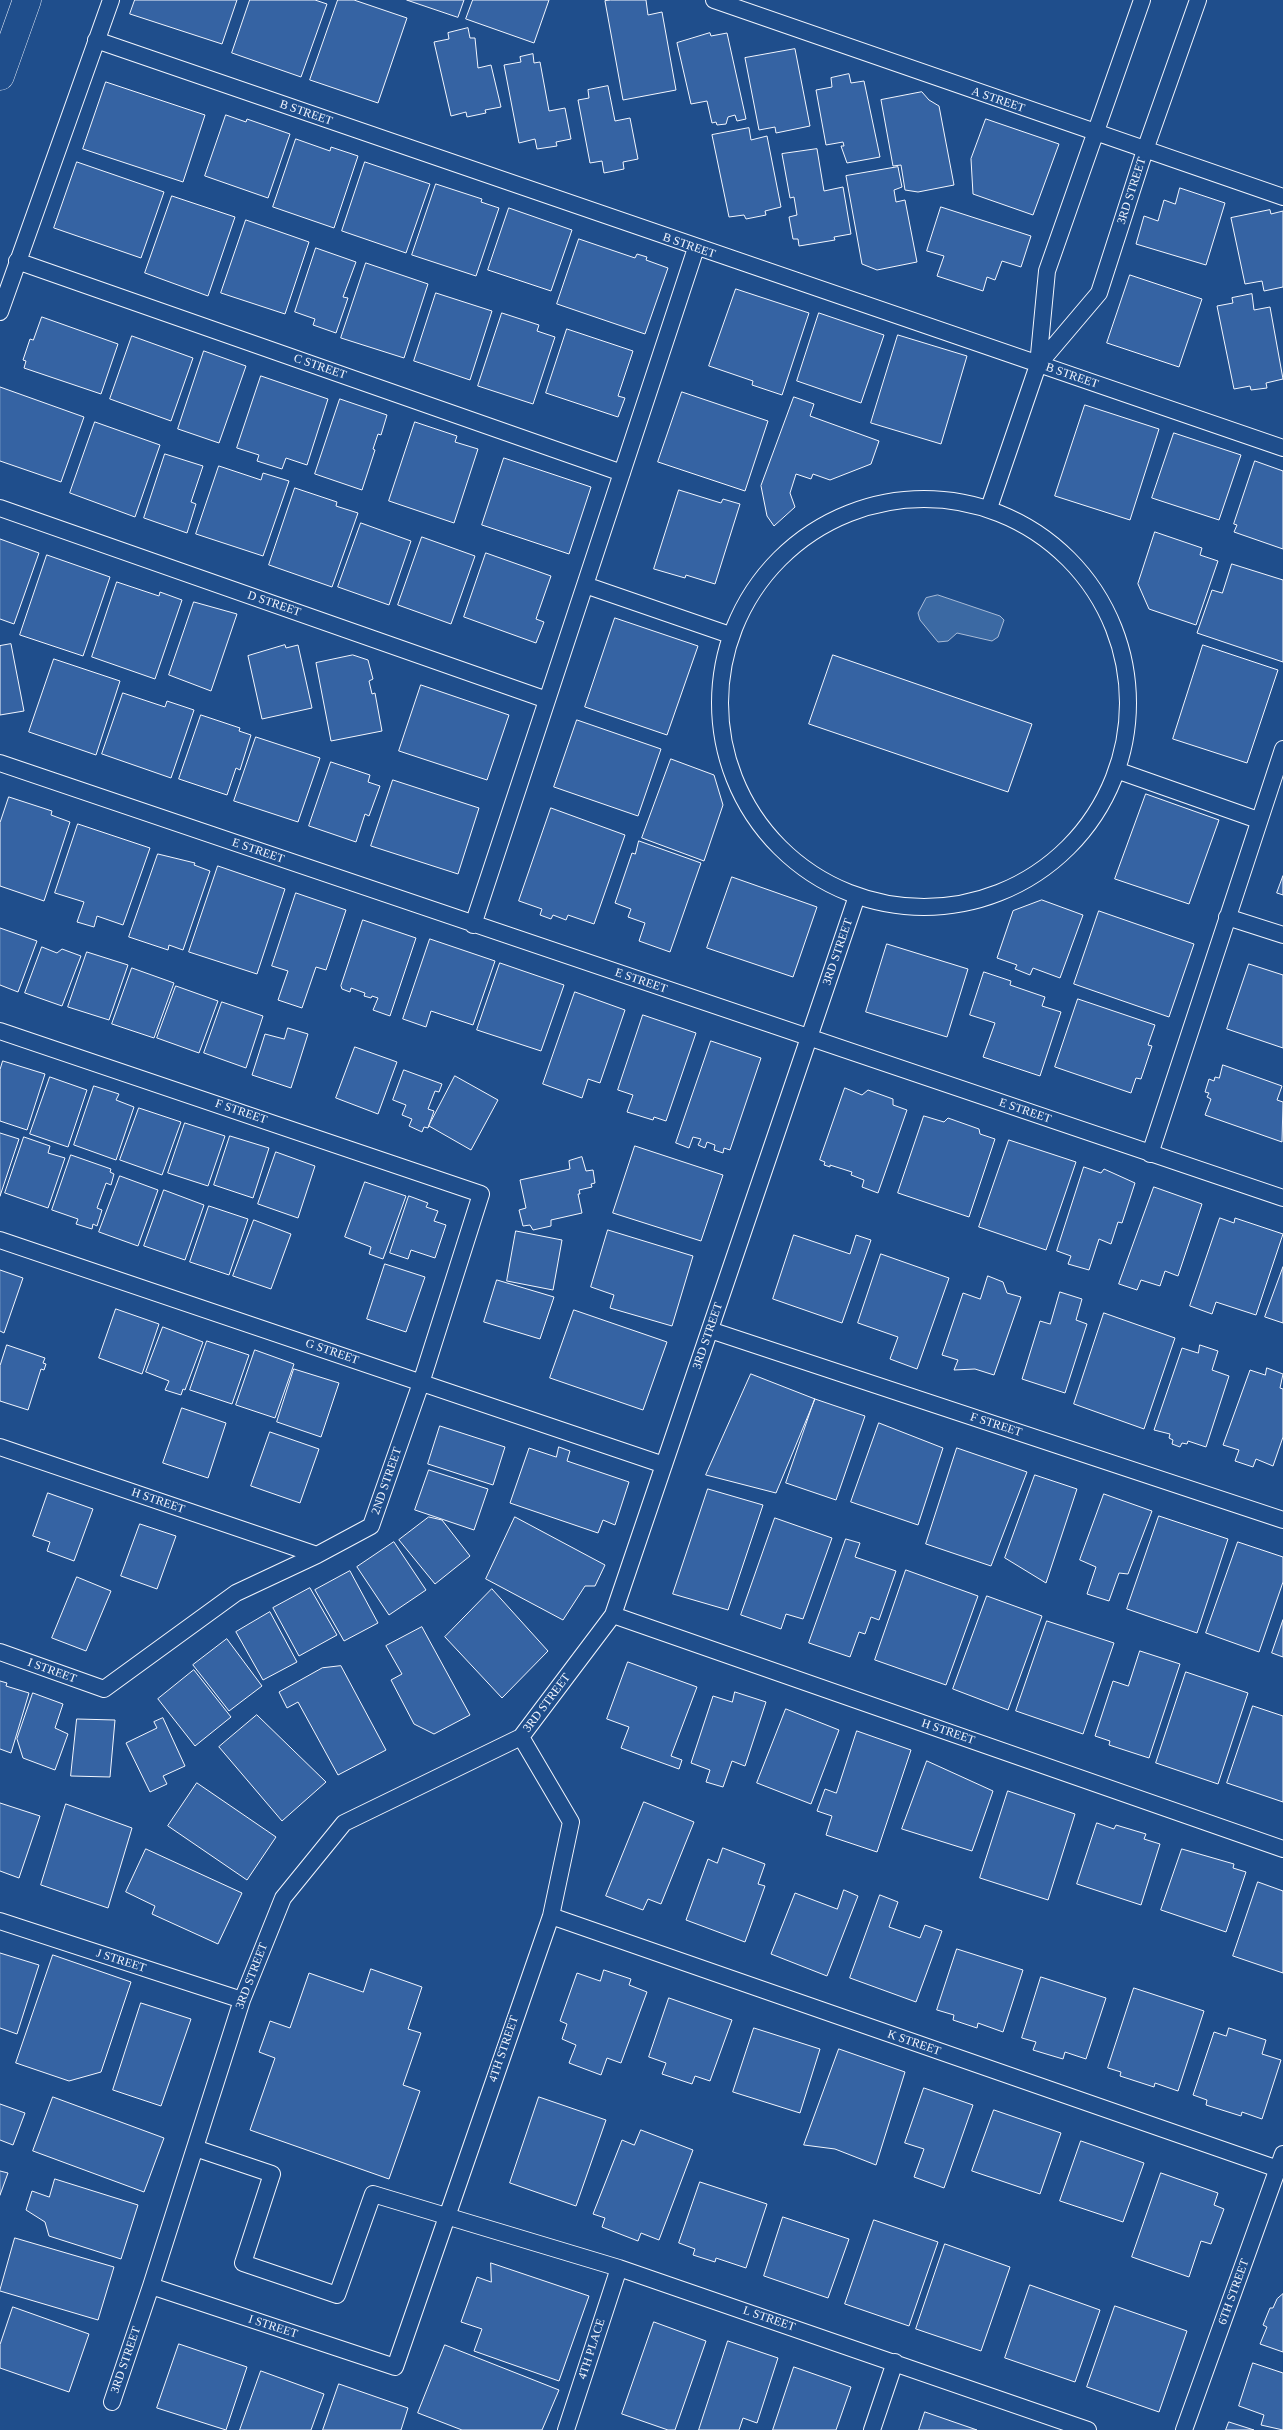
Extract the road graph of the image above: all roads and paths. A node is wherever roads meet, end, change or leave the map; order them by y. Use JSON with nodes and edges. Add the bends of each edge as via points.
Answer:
{"nodes":[{"id":1,"x":27,"y":0,"type":"edge"},
{"id":2,"x":110,"y":0,"type":"edge"},
{"id":3,"x":714,"y":0,"type":"edge"},
{"id":4,"x":1142,"y":0,"type":"edge"},
{"id":5,"x":1198,"y":0,"type":"edge"},
{"id":6,"x":96,"y":40,"type":"junction"},
{"id":7,"x":0,"y":76,"type":"edge"},
{"id":8,"x":1096,"y":134,"type":"junction"},
{"id":9,"x":1145,"y":150,"type":"junction"},
{"id":10,"x":1283,"y":197,"type":"edge"},
{"id":11,"x":696,"y":248,"type":"junction"},
{"id":12,"x":17,"y":261,"type":"junction"},
{"id":13,"x":0,"y":312,"type":"edge"},
{"id":14,"x":1038,"y":364,"type":"junction"},
{"id":15,"x":1283,"y":448,"type":"edge"},
{"id":16,"x":622,"y":473,"type":"junction"},
{"id":17,"x":0,"y":508,"type":"edge"},
{"id":18,"x":989,"y":508,"type":"junction"},
{"id":19,"x":585,"y":585,"type":"junction"},
{"id":20,"x":730,"y":635,"type":"junction"},
{"id":21,"x":547,"y":700,"type":"junction"},
{"id":22,"x":1283,"y":749,"type":"edge"},
{"id":23,"x":0,"y":763,"type":"edge"},
{"id":24,"x":1119,"y":771,"type":"junction"},
{"id":25,"x":1258,"y":820,"type":"junction"},
{"id":26,"x":857,"y":896,"type":"junction"},
{"id":27,"x":1228,"y":917,"type":"junction"},
{"id":28,"x":473,"y":925,"type":"junction"},
{"id":29,"x":1283,"y":936,"type":"edge"},
{"id":30,"x":0,"y":1031,"type":"edge"},
{"id":31,"x":809,"y":1038,"type":"junction"},
{"id":32,"x":1150,"y":1154,"type":"junction"},
{"id":33,"x":481,"y":1194,"type":"joint"},
{"id":34,"x":1283,"y":1198,"type":"edge"},
{"id":35,"x":0,"y":1240,"type":"edge"},
{"id":36,"x":710,"y":1330,"type":"junction"},
{"id":37,"x":421,"y":1383,"type":"junction"},
{"id":38,"x":0,"y":1447,"type":"edge"},
{"id":39,"x":664,"y":1465,"type":"junction"},
{"id":40,"x":1283,"y":1520,"type":"edge"},
{"id":41,"x":317,"y":1555,"type":"junction"},
{"id":42,"x":613,"y":1615,"type":"junction"},
{"id":43,"x":0,"y":1652,"type":"edge"},
{"id":44,"x":104,"y":1689,"type":"joint"},
{"id":45,"x":521,"y":1737,"type":"junction"},
{"id":46,"x":1283,"y":1849,"type":"edge"},
{"id":47,"x":551,"y":1916,"type":"junction"},
{"id":48,"x":0,"y":1922,"type":"edge"},
{"id":49,"x":242,"y":2000,"type":"junction"},
{"id":50,"x":195,"y":2148,"type":"junction"},
{"id":51,"x":1280,"y":2161,"type":"edge"},
{"id":52,"x":446,"y":2216,"type":"junction"},
{"id":53,"x":619,"y":2268,"type":"junction"},
{"id":54,"x":151,"y":2286,"type":"junction"},
{"id":55,"x":895,"y":2362,"type":"junction"},
{"id":56,"x":395,"y":2367,"type":"joint"},
{"id":57,"x":112,"y":2402,"type":"dead end"},
{"id":58,"x":566,"y":2430,"type":"edge"},
{"id":59,"x":872,"y":2430,"type":"edge"},
{"id":60,"x":1088,"y":2430,"type":"edge"},
{"id":61,"x":1184,"y":2430,"type":"edge"}],
"edges":[{"from":1,"to":7,"type":"main road"},
{"from":2,"to":6,"type":"lane"},
{"from":3,"to":8,"type":"lane","name":"A STREET"},
{"from":4,"to":8,"type":"lane","name":"3RD STREET"},
{"from":5,"to":9,"type":"lane","name":"3RD STREET"},
{"from":6,"to":11,"type":"lane","name":"B STREET"},
{"from":6,"to":12,"type":"lane"},
{"from":8,"to":9,"type":"lane","name":"A STREET"},
{"from":8,"to":14,"type":"lane","name":"3RD STREET","via":[[1047,271]]},
{"from":9,"to":10,"type":"lane","name":"A STREET"},
{"from":9,"to":14,"type":"lane","name":"3RD STREET","via":[[1098,293]]},
{"from":11,"to":14,"type":"lane","name":"B STREET"},
{"from":11,"to":16,"type":"lane"},
{"from":12,"to":13,"type":"lane"},
{"from":12,"to":16,"type":"lane","name":"C STREET"},
{"from":14,"to":15,"type":"lane","name":"B STREET"},
{"from":14,"to":18,"type":"lane","name":"3RD STREET"},
{"from":16,"to":19,"type":"lane"},
{"from":17,"to":21,"type":"lane","name":"D STREET"},
{"from":18,"to":20,"type":"lane","via":[[926,497],[862,507],[805,535],[760,579]]},
{"from":18,"to":24,"type":"lane","via":[[1047,538],[1092,585],[1109,618],[1121,643],[1130,707]]},
{"from":19,"to":20,"type":"lane"},
{"from":19,"to":21,"type":"lane"},
{"from":20,"to":26,"type":"lane","via":[[718,699],[727,762],[735,779],[756,820],[800,866]]},
{"from":21,"to":28,"type":"lane"},
{"from":22,"to":25,"type":"lane"},
{"from":23,"to":28,"type":"lane","name":"E STREET"},
{"from":24,"to":25,"type":"lane"},
{"from":24,"to":26,"type":"lane","via":[[1088,827],[1042,872],[984,899],[920,908]]},
{"from":25,"to":27,"type":"lane"},
{"from":26,"to":31,"type":"lane","name":"3RD STREET"},
{"from":27,"to":29,"type":"lane"},
{"from":27,"to":32,"type":"lane"},
{"from":28,"to":31,"type":"lane","name":"E STREET"},
{"from":30,"to":33,"type":"lane","name":"F STREET"},
{"from":31,"to":32,"type":"lane","name":"E STREET"},
{"from":31,"to":36,"type":"lane","name":"3RD STREET"},
{"from":32,"to":34,"type":"lane","name":"E STREET"},
{"from":33,"to":37,"type":"lane","name":"2ND STREET"},
{"from":35,"to":37,"type":"lane","name":"G STREET"},
{"from":36,"to":39,"type":"lane","name":"3RD STREET"},
{"from":36,"to":40,"type":"lane","name":"F STREET"},
{"from":37,"to":39,"type":"lane","name":"G STREET"},
{"from":37,"to":41,"type":"lane","name":"2ND STREET","via":[[371,1526]]},
{"from":38,"to":41,"type":"lane","name":"H STREET"},
{"from":39,"to":42,"type":"lane","name":"3RD STREET"},
{"from":41,"to":44,"type":"lane","name":"2ND STREET","via":[[236,1593]]},
{"from":42,"to":45,"type":"lane","name":"3RD STREET"},
{"from":42,"to":46,"type":"lane","name":"H STREET"},
{"from":43,"to":44,"type":"lane","name":"I STREET"},
{"from":45,"to":47,"type":"lane","name":"4TH STREET","via":[[571,1822]]},
{"from":45,"to":49,"type":"lane","name":"3RD STREET","via":[[344,1822],[283,1898]]},
{"from":47,"to":51,"type":"lane","name":"K STREET"},
{"from":47,"to":52,"type":"lane","name":"4TH STREET"},
{"from":48,"to":49,"type":"lane","name":"J STREET"},
{"from":49,"to":50,"type":"lane","name":"3RD STREET"},
{"from":50,"to":52,"type":"lane","name":"L STREET","via":[[272,2174],[243,2264],[337,2295],[373,2194]]},
{"from":50,"to":54,"type":"lane","name":"3RD STREET"},
{"from":51,"to":61,"type":"lane","name":"6TH STREET"},
{"from":52,"to":53,"type":"lane","name":"L STREET"},
{"from":52,"to":56,"type":"lane","name":"4TH STREET"},
{"from":53,"to":55,"type":"lane","name":"L STREET"},
{"from":53,"to":58,"type":"lane","name":"4TH PLACE"},
{"from":54,"to":56,"type":"lane","name":"I STREET"},
{"from":54,"to":57,"type":"lane","name":"3RD STREET"},
{"from":55,"to":59,"type":"lane"},
{"from":55,"to":60,"type":"lane","name":"L STREET"}]}
